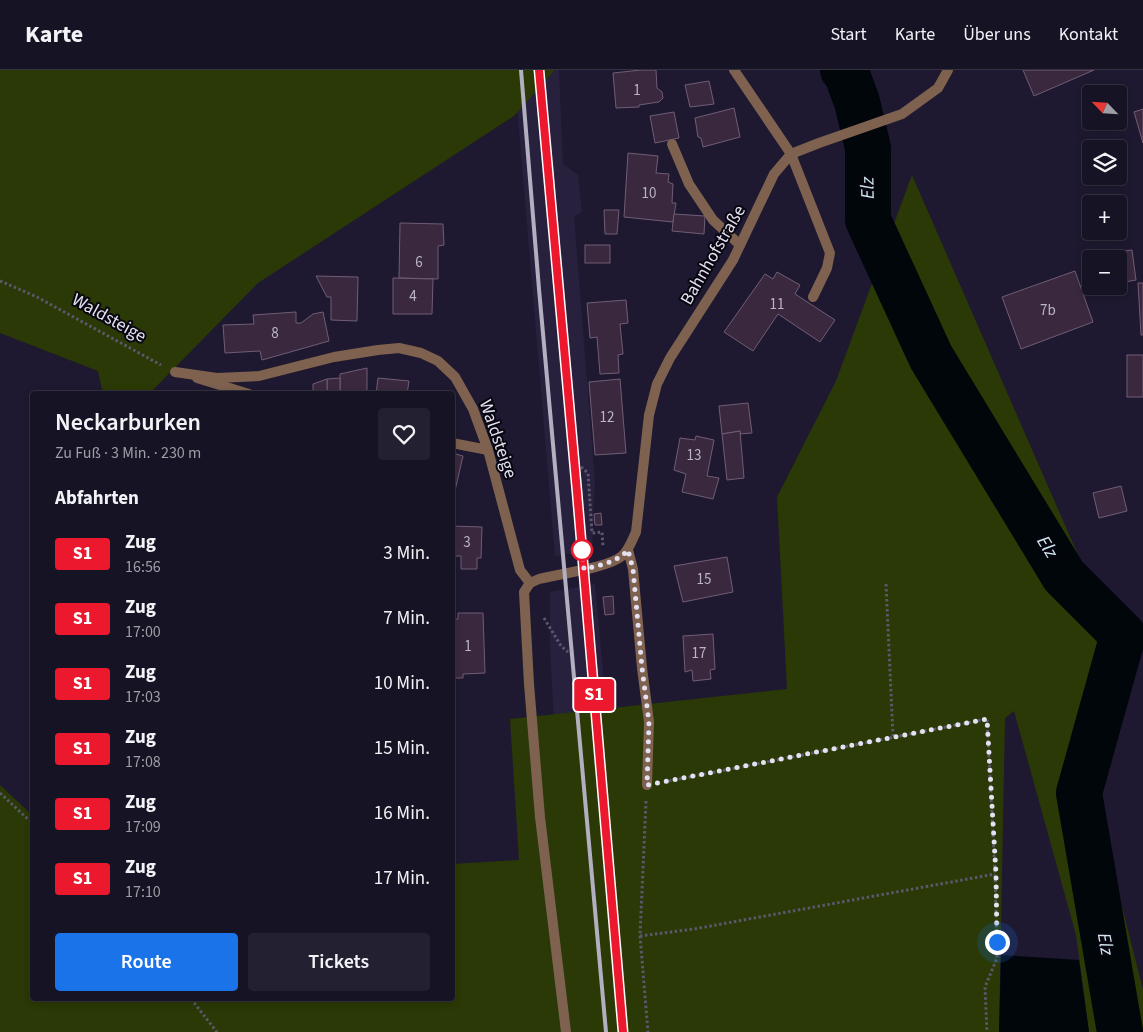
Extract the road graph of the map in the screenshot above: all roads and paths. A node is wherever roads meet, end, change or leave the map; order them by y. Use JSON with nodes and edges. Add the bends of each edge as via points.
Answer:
{"nodes":[{"id":1,"x":734,"y":70,"type":"edge"},
{"id":2,"x":948,"y":70,"type":"edge"},
{"id":3,"x":672,"y":144,"type":"dead end"},
{"id":4,"x":791,"y":154,"type":"junction"},
{"id":5,"x":740,"y":245,"type":"junction"},
{"id":6,"x":0,"y":281,"type":"edge"},
{"id":7,"x":814,"y":297,"type":"dead end"},
{"id":8,"x":175,"y":372,"type":"junction"},
{"id":9,"x":239,"y":391,"type":"edge"},
{"id":10,"x":455,"y":444,"type":"edge"},
{"id":11,"x":488,"y":450,"type":"junction"},
{"id":12,"x":581,"y":467,"type":"dead end"},
{"id":13,"x":592,"y":533,"type":"dead end"},
{"id":14,"x":628,"y":550,"type":"junction"},
{"id":15,"x":530,"y":583,"type":"junction"},
{"id":16,"x":886,"y":584,"type":"dead end"},
{"id":17,"x":543,"y":615,"type":"dead end"},
{"id":18,"x":568,"y":652,"type":"dead end"},
{"id":19,"x":893,"y":736,"type":"junction"},
{"id":20,"x":647,"y":785,"type":"junction"},
{"id":21,"x":0,"y":793,"type":"edge"},
{"id":22,"x":30,"y":821,"type":"edge"},
{"id":23,"x":996,"y":874,"type":"junction"},
{"id":24,"x":640,"y":936,"type":"junction"},
{"id":25,"x":192,"y":1001,"type":"edge"},
{"id":26,"x":217,"y":1032,"type":"edge"},
{"id":27,"x":566,"y":1032,"type":"edge"},
{"id":28,"x":648,"y":1032,"type":"edge"},
{"id":29,"x":987,"y":1032,"type":"edge"}],
"edges":[{"from":1,"to":4,"type":"street"},
{"from":2,"to":4,"type":"street","name":"Bahnhofstraße","via":[[938,88],[902,114]]},
{"from":3,"to":5,"type":"street","via":[[689,184],[713,220]]},
{"from":4,"to":5,"type":"street","name":"Bahnhofstraße","via":[[774,174]]},
{"from":4,"to":7,"type":"street","via":[[830,253]]},
{"from":5,"to":14,"type":"street","name":"Bahnhofstraße","via":[[657,384],[649,415],[636,532]]},
{"from":6,"to":8,"type":"path","name":"Waldsteige","via":[[37,297]]},
{"from":8,"to":9,"type":"street"},
{"from":8,"to":11,"type":"street","name":"Waldsteige","via":[[217,378],[259,376],[334,356],[399,348],[421,352],[438,361],[455,377],[473,409]]},
{"from":10,"to":11,"type":"street"},
{"from":11,"to":15,"type":"street","name":"Waldsteige","via":[[520,570]]},
{"from":12,"to":13,"type":"path","via":[[588,473]]},
{"from":14,"to":15,"type":"street","via":[[608,564],[539,578]]},
{"from":14,"to":20,"type":"street","via":[[633,569],[649,722]]},
{"from":15,"to":27,"type":"street","via":[[524,592],[529,684],[540,817]]},
{"from":16,"to":19,"type":"path"},
{"from":17,"to":18,"type":"path"},
{"from":19,"to":20,"type":"path"},
{"from":19,"to":23,"type":"path","via":[[987,719]]},
{"from":20,"to":24,"type":"path"},
{"from":21,"to":22,"type":"path"},
{"from":23,"to":24,"type":"path"},
{"from":23,"to":29,"type":"path","via":[[997,958],[986,987]]},
{"from":24,"to":28,"type":"path"},
{"from":25,"to":26,"type":"path"}]}
